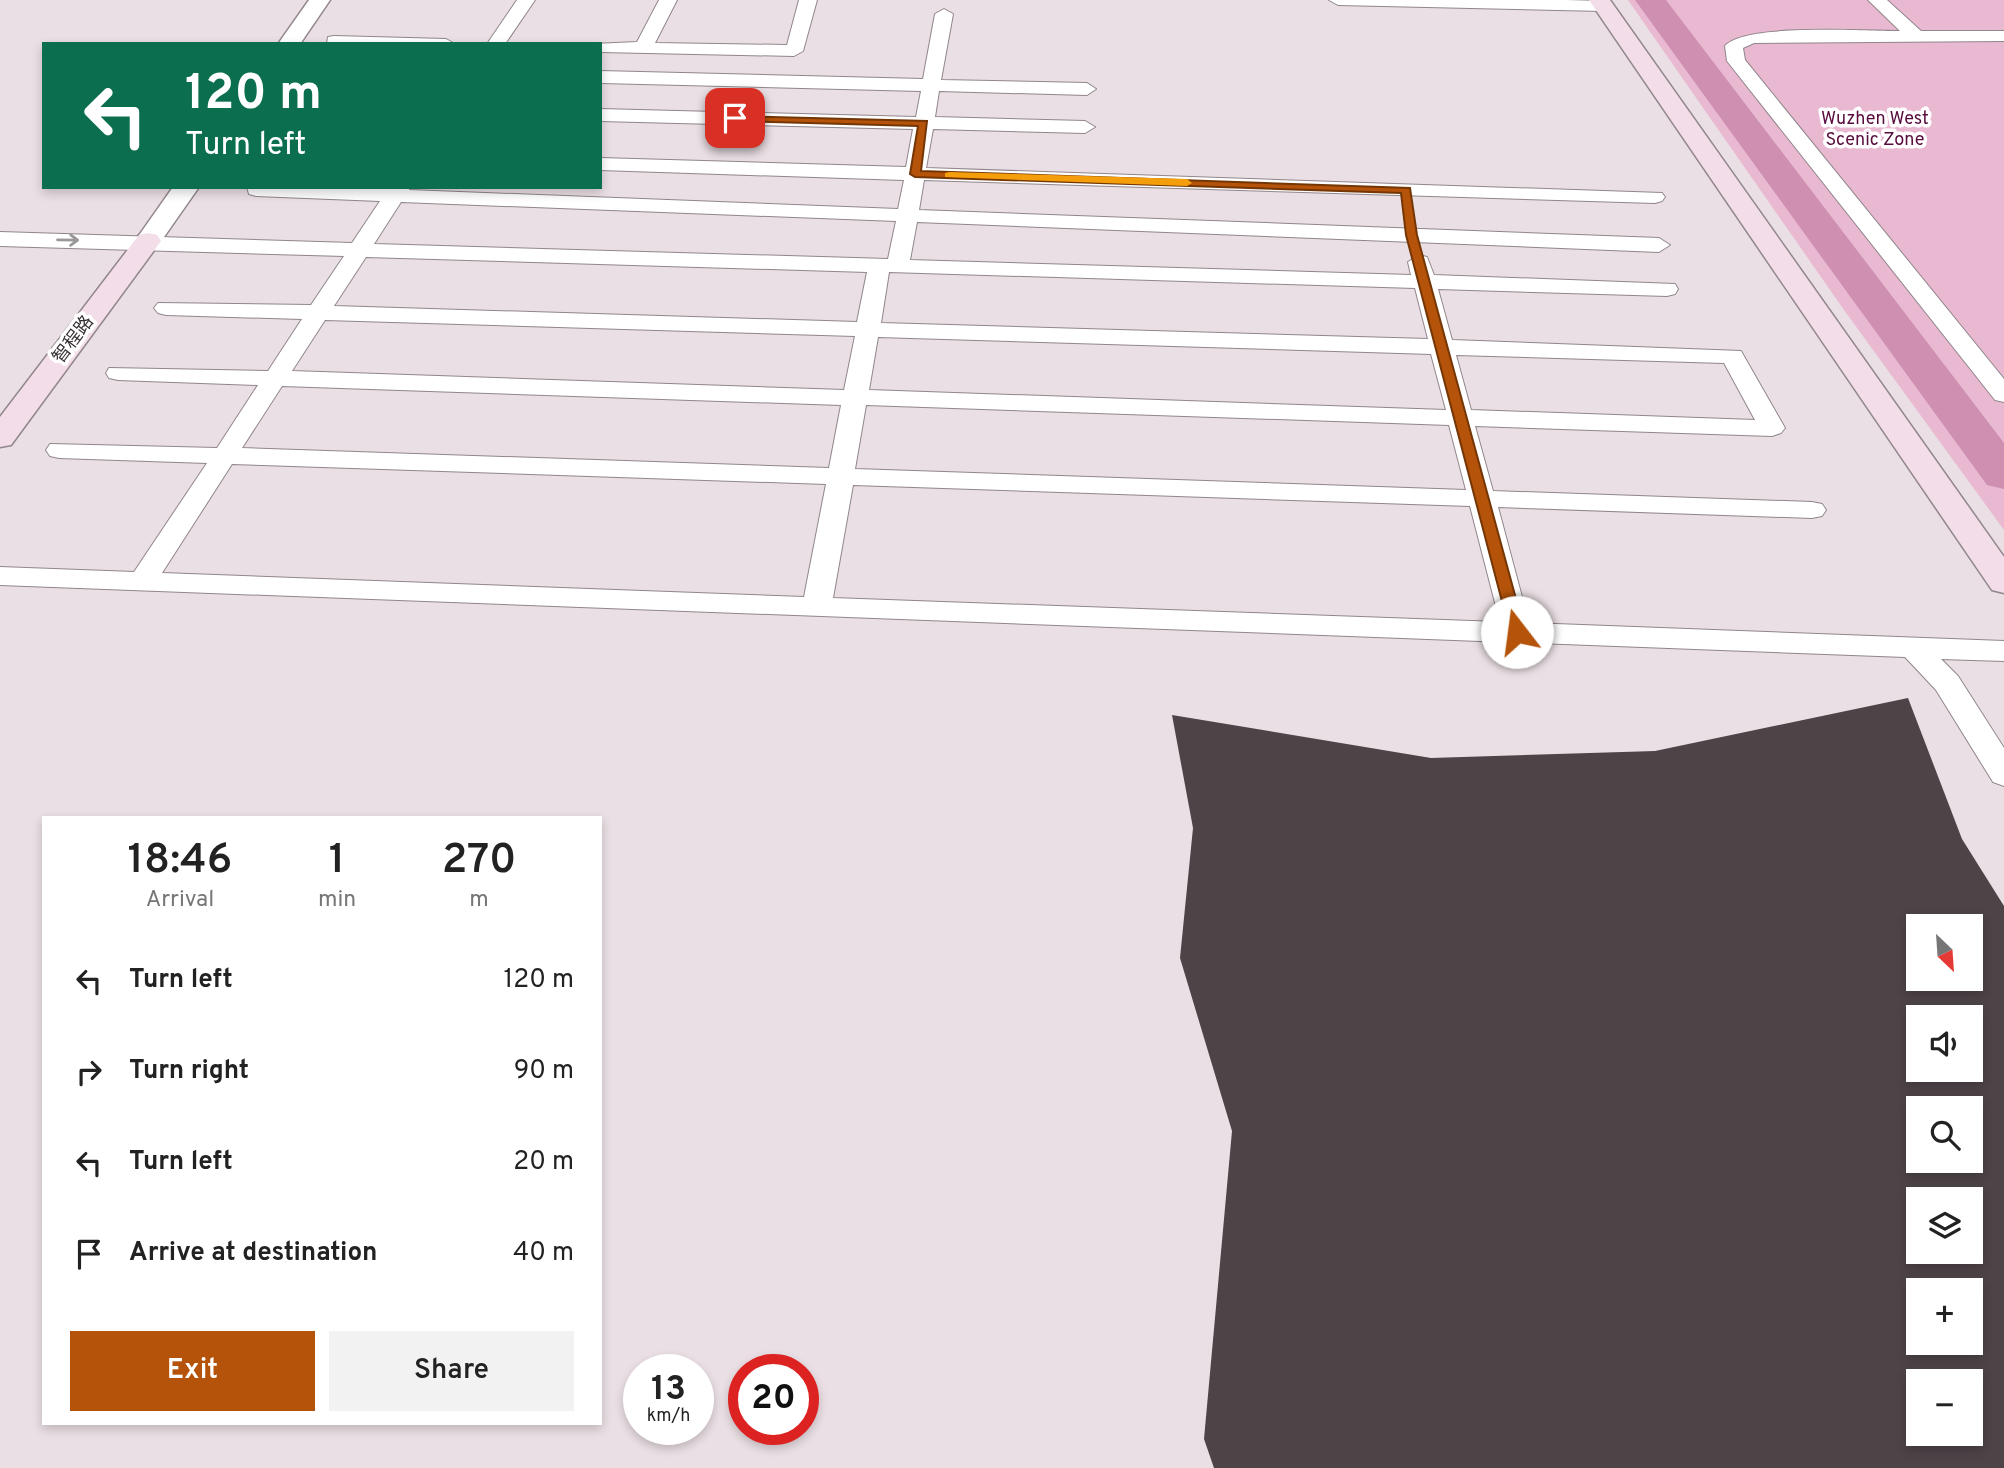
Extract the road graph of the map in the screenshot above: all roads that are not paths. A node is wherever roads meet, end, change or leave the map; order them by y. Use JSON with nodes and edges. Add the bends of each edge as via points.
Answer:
{"nodes":[{"id":1,"x":320,"y":0,"type":"edge"},
{"id":2,"x":526,"y":0,"type":"edge"},
{"id":3,"x":668,"y":0,"type":"edge"},
{"id":4,"x":808,"y":0,"type":"edge"},
{"id":5,"x":1338,"y":0,"type":"edge"},
{"id":6,"x":1877,"y":0,"type":"edge"},
{"id":7,"x":1417,"y":1,"type":"edge"},
{"id":8,"x":1601,"y":3,"type":"edge"},
{"id":9,"x":944,"y":14,"type":"dead end"},
{"id":10,"x":1916,"y":36,"type":"junction"},
{"id":11,"x":2004,"y":36,"type":"edge"},
{"id":12,"x":334,"y":41,"type":"dead end"},
{"id":13,"x":290,"y":42,"type":"edge"},
{"id":14,"x":371,"y":42,"type":"edge"},
{"id":15,"x":497,"y":42,"type":"edge"},
{"id":16,"x":602,"y":47,"type":"edge"},
{"id":17,"x":643,"y":48,"type":"junction"},
{"id":18,"x":602,"y":77,"type":"edge"},
{"id":19,"x":931,"y":85,"type":"junction"},
{"id":20,"x":1087,"y":89,"type":"dead end"},
{"id":21,"x":602,"y":115,"type":"edge"},
{"id":22,"x":923,"y":123,"type":"junction"},
{"id":23,"x":1085,"y":127,"type":"dead end"},
{"id":24,"x":602,"y":164,"type":"edge"},
{"id":25,"x":915,"y":174,"type":"junction"},
{"id":26,"x":186,"y":189,"type":"edge"},
{"id":27,"x":256,"y":190,"type":"dead end"},
{"id":28,"x":1406,"y":190,"type":"junction"},
{"id":29,"x":397,"y":191,"type":"edge"},
{"id":30,"x":1655,"y":197,"type":"dead end"},
{"id":31,"x":908,"y":215,"type":"junction"},
{"id":32,"x":1412,"y":235,"type":"junction"},
{"id":33,"x":0,"y":239,"type":"edge"},
{"id":34,"x":148,"y":241,"type":"junction"},
{"id":35,"x":1659,"y":245,"type":"dead end"},
{"id":36,"x":357,"y":252,"type":"junction"},
{"id":37,"x":888,"y":267,"type":"junction"},
{"id":38,"x":1424,"y":282,"type":"junction"},
{"id":39,"x":1667,"y":289,"type":"dead end"},
{"id":40,"x":166,"y":308,"type":"dead end"},
{"id":41,"x":317,"y":314,"type":"junction"},
{"id":42,"x":867,"y":330,"type":"junction"},
{"id":43,"x":1441,"y":348,"type":"junction"},
{"id":44,"x":118,"y":373,"type":"dead end"},
{"id":45,"x":274,"y":380,"type":"junction"},
{"id":46,"x":2004,"y":395,"type":"edge"},
{"id":47,"x":855,"y":398,"type":"junction"},
{"id":48,"x":1460,"y":418,"type":"junction"},
{"id":49,"x":0,"y":438,"type":"edge"},
{"id":50,"x":59,"y":450,"type":"dead end"},
{"id":51,"x":223,"y":457,"type":"junction"},
{"id":52,"x":840,"y":478,"type":"junction"},
{"id":53,"x":1482,"y":499,"type":"junction"},
{"id":54,"x":1812,"y":510,"type":"dead end"},
{"id":55,"x":0,"y":576,"type":"edge"},
{"id":56,"x":142,"y":582,"type":"junction"},
{"id":57,"x":2004,"y":582,"type":"edge"},
{"id":58,"x":817,"y":607,"type":"junction"},
{"id":59,"x":1517,"y":632,"type":"junction"},
{"id":60,"x":1913,"y":648,"type":"junction"},
{"id":61,"x":2004,"y":651,"type":"edge"},
{"id":62,"x":2004,"y":774,"type":"edge"}],
"edges":[{"from":1,"to":13,"type":"street"},
{"from":2,"to":15,"type":"lane"},
{"from":3,"to":17,"type":"lane"},
{"from":4,"to":17,"type":"lane","via":[[794,51]]},
{"from":5,"to":7,"type":"lane"},
{"from":6,"to":10,"type":"lane"},
{"from":7,"to":8,"type":"lane"},
{"from":8,"to":57,"type":"street"},
{"from":9,"to":19,"type":"lane"},
{"from":10,"to":11,"type":"lane"},
{"from":10,"to":46,"type":"lane","via":[[1751,38],[1734,46],[1737,61]]},
{"from":12,"to":14,"type":"lane"},
{"from":16,"to":17,"type":"lane"},
{"from":18,"to":19,"type":"lane"},
{"from":19,"to":20,"type":"lane"},
{"from":19,"to":22,"type":"lane"},
{"from":21,"to":22,"type":"lane"},
{"from":22,"to":23,"type":"lane"},
{"from":22,"to":25,"type":"lane"},
{"from":24,"to":25,"type":"lane"},
{"from":25,"to":28,"type":"lane"},
{"from":25,"to":31,"type":"lane"},
{"from":26,"to":34,"type":"street"},
{"from":27,"to":29,"type":"lane"},
{"from":28,"to":30,"type":"lane"},
{"from":28,"to":32,"type":"lane"},
{"from":29,"to":31,"type":"lane"},
{"from":29,"to":36,"type":"lane"},
{"from":31,"to":32,"type":"lane"},
{"from":31,"to":37,"type":"lane"},
{"from":32,"to":35,"type":"lane"},
{"from":32,"to":38,"type":"lane"},
{"from":33,"to":34,"type":"lane","one_way":true},
{"from":34,"to":36,"type":"lane"},
{"from":34,"to":49,"type":"street","name":"智程路"},
{"from":36,"to":37,"type":"lane"},
{"from":36,"to":41,"type":"lane"},
{"from":37,"to":38,"type":"lane"},
{"from":37,"to":42,"type":"lane"},
{"from":38,"to":39,"type":"lane"},
{"from":38,"to":43,"type":"lane"},
{"from":40,"to":41,"type":"lane"},
{"from":41,"to":42,"type":"lane"},
{"from":41,"to":45,"type":"lane"},
{"from":42,"to":43,"type":"lane"},
{"from":42,"to":47,"type":"lane"},
{"from":43,"to":48,"type":"lane"},
{"from":43,"to":48,"type":"lane","via":[[1732,356],[1772,428]]},
{"from":44,"to":45,"type":"lane"},
{"from":45,"to":47,"type":"lane"},
{"from":45,"to":51,"type":"lane"},
{"from":47,"to":48,"type":"lane"},
{"from":47,"to":52,"type":"lane"},
{"from":48,"to":53,"type":"lane"},
{"from":50,"to":51,"type":"lane"},
{"from":51,"to":52,"type":"lane"},
{"from":51,"to":56,"type":"lane"},
{"from":52,"to":53,"type":"lane"},
{"from":52,"to":58,"type":"lane"},
{"from":53,"to":54,"type":"lane"},
{"from":53,"to":59,"type":"lane"},
{"from":55,"to":56,"type":"lane"},
{"from":56,"to":58,"type":"lane"},
{"from":58,"to":59,"type":"lane"},
{"from":59,"to":60,"type":"lane"},
{"from":60,"to":61,"type":"lane"},
{"from":60,"to":62,"type":"lane","via":[[1947,683]]}]}
